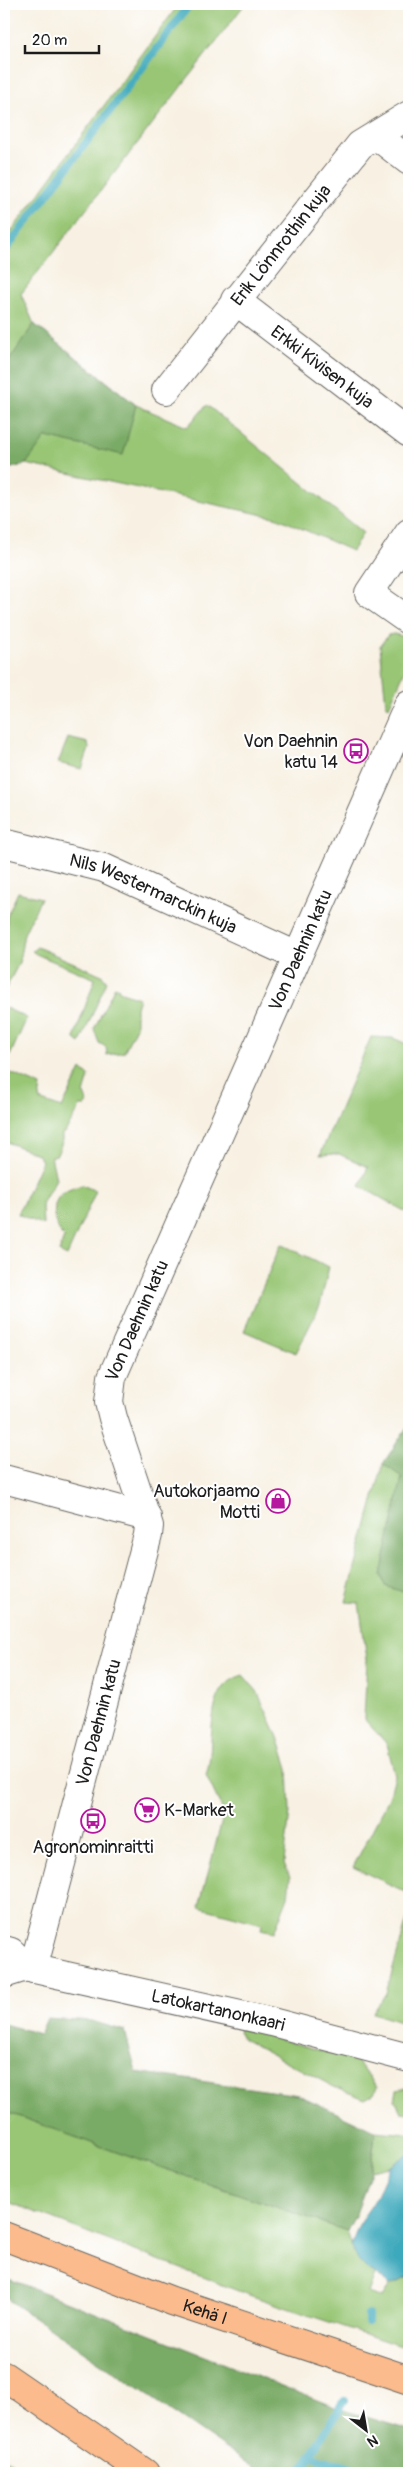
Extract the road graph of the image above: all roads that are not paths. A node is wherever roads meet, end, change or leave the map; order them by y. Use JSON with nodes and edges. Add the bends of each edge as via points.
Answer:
{"nodes":[{"id":1,"x":409,"y":115,"type":"edge"},
{"id":2,"x":377,"y":136,"type":"junction"},
{"id":3,"x":409,"y":161,"type":"edge"},
{"id":4,"x":236,"y":300,"type":"junction"},
{"id":5,"x":166,"y":390,"type":"dead end"},
{"id":6,"x":409,"y":433,"type":"edge"},
{"id":7,"x":409,"y":533,"type":"edge"},
{"id":8,"x":409,"y":621,"type":"edge"},
{"id":9,"x":409,"y":704,"type":"edge"},
{"id":10,"x":4,"y":843,"type":"edge"},
{"id":11,"x":297,"y":956,"type":"junction"},
{"id":12,"x":4,"y":1479,"type":"edge"},
{"id":13,"x":147,"y":1518,"type":"junction"},
{"id":14,"x":4,"y":1950,"type":"edge"},
{"id":15,"x":21,"y":1970,"type":"edge"},
{"id":16,"x":409,"y":2058,"type":"edge"},
{"id":17,"x":4,"y":2236,"type":"edge"},
{"id":18,"x":4,"y":2376,"type":"edge"},
{"id":19,"x":409,"y":2380,"type":"edge"},
{"id":20,"x":146,"y":2473,"type":"edge"}],
"edges":[{"from":1,"to":2,"type":"street","name":"Erik Lönnrothin kuja"},
{"from":2,"to":3,"type":"street"},
{"from":2,"to":4,"type":"street","name":"Erik Lönnrothin kuja","via":[[360,145]]},
{"from":4,"to":5,"type":"street","name":"Erik Lönnrothin kuja"},
{"from":4,"to":6,"type":"street","name":"Erkki Kivisen kuja"},
{"from":7,"to":8,"type":"street","via":[[368,592]]},
{"from":9,"to":11,"type":"street","name":"Von Daehnin katu"},
{"from":10,"to":11,"type":"street","name":"Nils Westermarckin kuja","via":[[104,868]]},
{"from":11,"to":13,"type":"street","name":"Von Daehnin katu","via":[[112,1377],[109,1402]]},
{"from":12,"to":13,"type":"street"},
{"from":13,"to":15,"type":"street","name":"Von Daehnin katu","via":[[148,1535]]},
{"from":14,"to":15,"type":"street","via":[[11,1952]]},
{"from":15,"to":16,"type":"street","name":"Latokartanonkaari","via":[[272,2022]]},
{"from":17,"to":19,"type":"highway","name":"Kehä I","via":[[172,2301]]},
{"from":18,"to":20,"type":"highway"}]}
